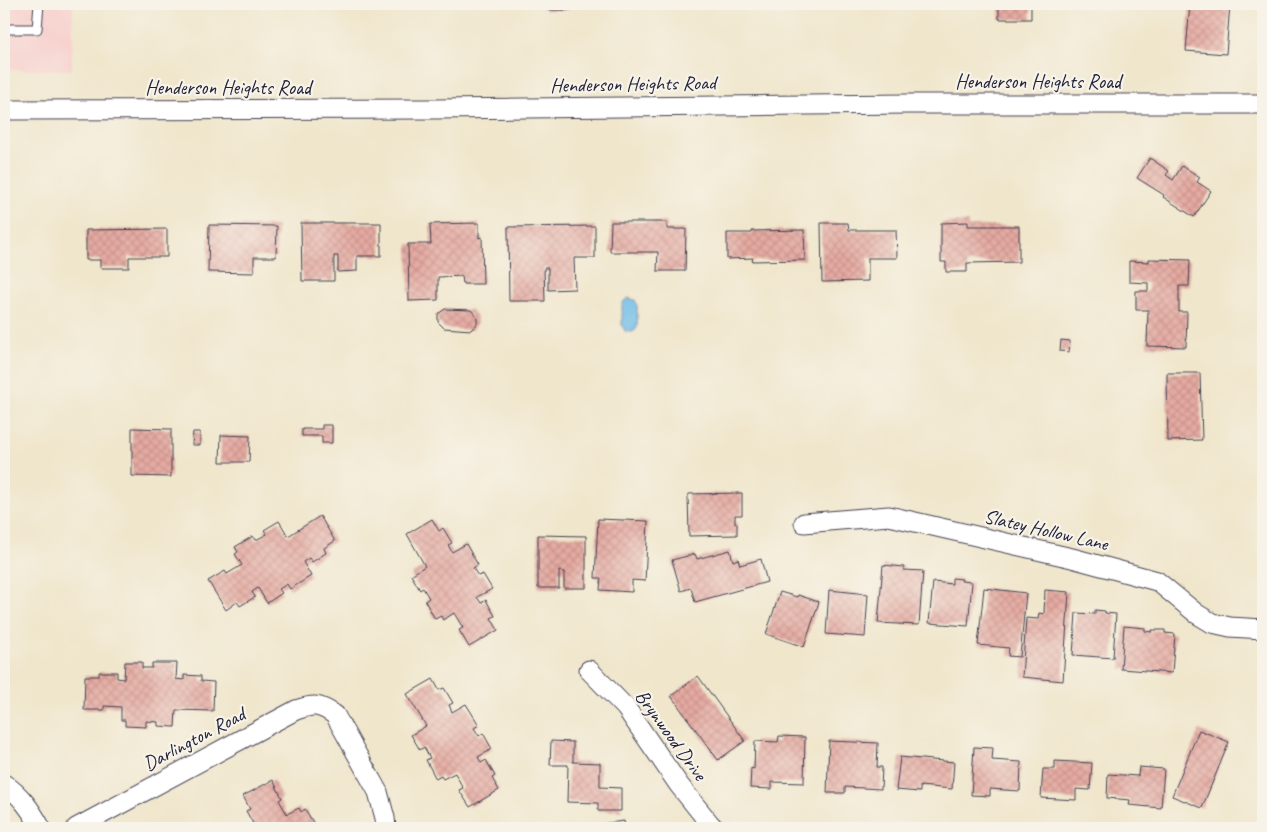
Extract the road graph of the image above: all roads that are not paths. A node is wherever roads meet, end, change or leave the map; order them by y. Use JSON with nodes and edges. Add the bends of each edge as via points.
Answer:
{"nodes":[{"id":1,"x":39,"y":4,"type":"edge"},
{"id":2,"x":4,"y":29,"type":"edge"},
{"id":3,"x":1263,"y":104,"type":"edge"},
{"id":4,"x":4,"y":110,"type":"edge"},
{"id":5,"x":804,"y":523,"type":"dead end"},
{"id":6,"x":1263,"y":629,"type":"edge"},
{"id":7,"x":589,"y":670,"type":"dead end"},
{"id":8,"x":4,"y":784,"type":"edge"},
{"id":9,"x":41,"y":828,"type":"edge"},
{"id":10,"x":76,"y":828,"type":"edge"},
{"id":11,"x":386,"y":828,"type":"edge"},
{"id":12,"x":714,"y":828,"type":"edge"}],
"edges":[{"from":1,"to":2,"type":"lane","via":[[37,29]]},
{"from":3,"to":4,"type":"street","name":"Henderson Heights Road"},
{"from":5,"to":6,"type":"street","name":"Slatey Hollow Lane","via":[[889,516],[1063,556],[1157,581],[1212,623]]},
{"from":7,"to":12,"type":"street","name":"Brynwood Drive","via":[[626,708],[679,785]]},
{"from":8,"to":9,"type":"street","via":[[32,811]]},
{"from":10,"to":11,"type":"street","name":"Darlington Road","via":[[309,705],[324,707],[335,716],[378,792]]}]}
